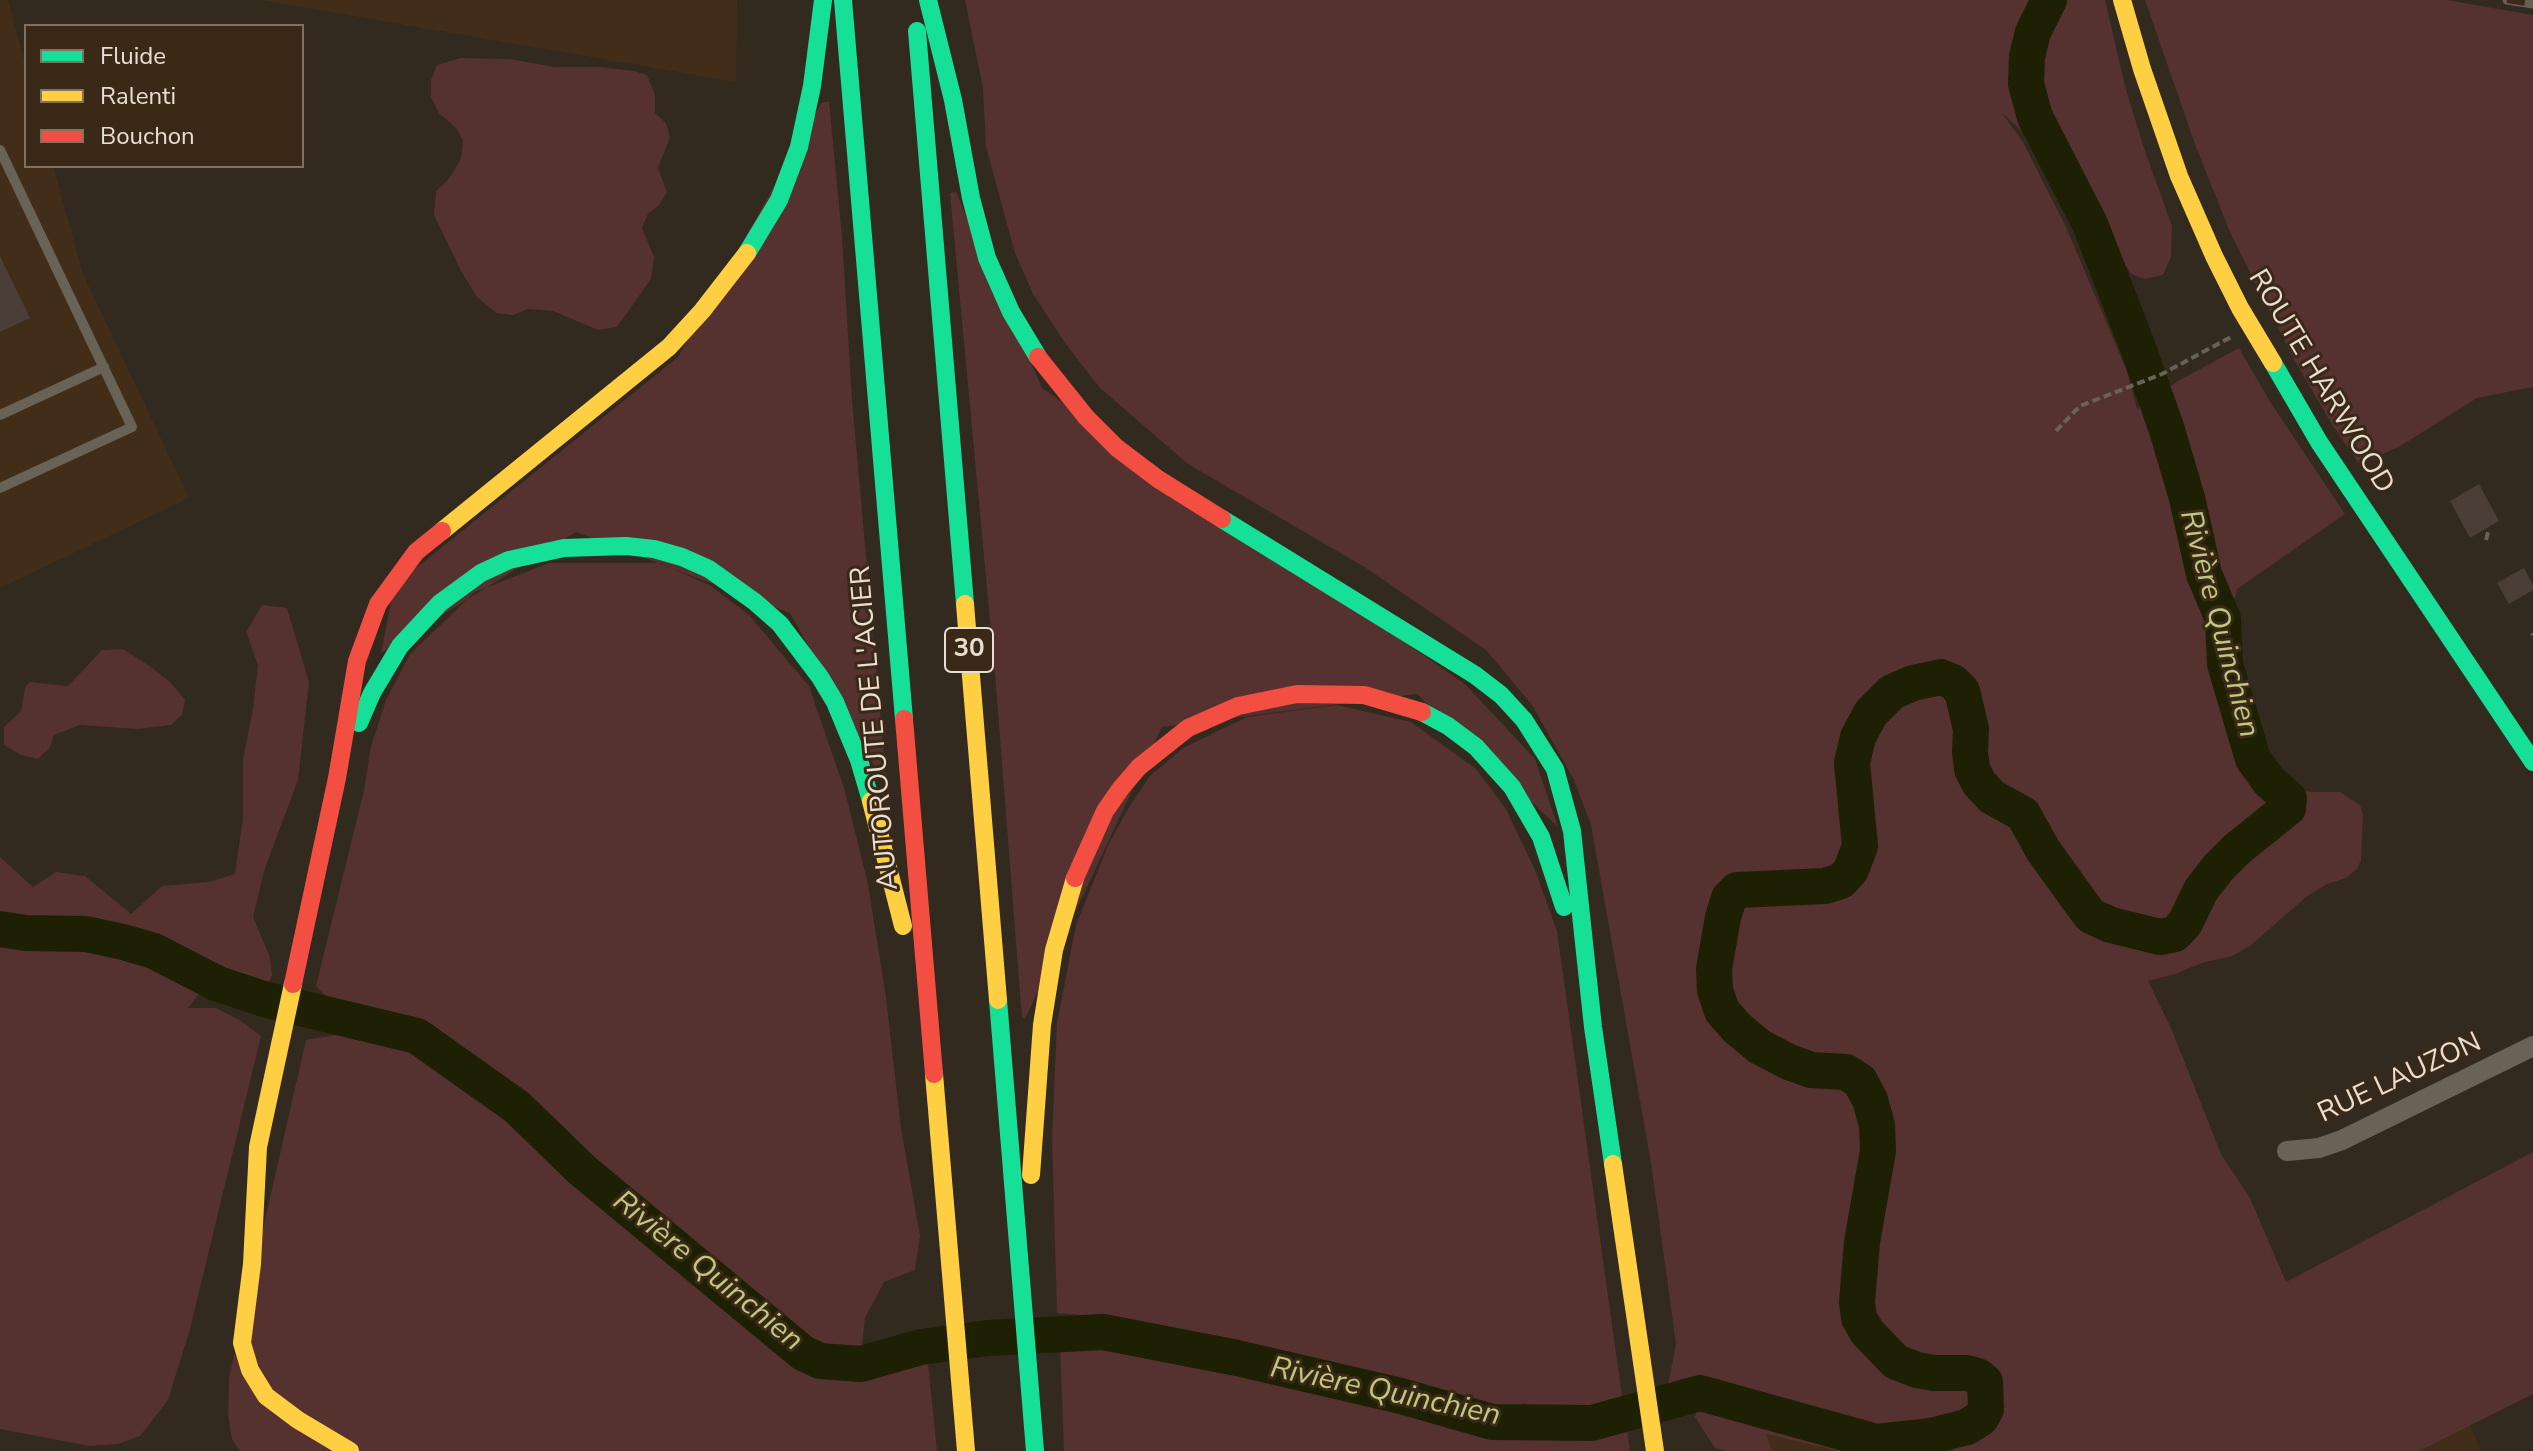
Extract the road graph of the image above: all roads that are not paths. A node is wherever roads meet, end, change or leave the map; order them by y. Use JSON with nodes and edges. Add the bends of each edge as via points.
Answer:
{"nodes":[{"id":1,"x":823,"y":0,"type":"edge"},
{"id":2,"x":843,"y":0,"type":"edge"},
{"id":3,"x":915,"y":0,"type":"edge"},
{"id":4,"x":928,"y":0,"type":"edge"},
{"id":5,"x":2122,"y":0,"type":"edge"},
{"id":6,"x":0,"y":150,"type":"edge"},
{"id":7,"x":104,"y":367,"type":"junction"},
{"id":8,"x":0,"y":415,"type":"edge"},
{"id":9,"x":0,"y":488,"type":"edge"},
{"id":10,"x":2533,"y":762,"type":"edge"},
{"id":11,"x":337,"y":778,"type":"junction"},
{"id":12,"x":1593,"y":1027,"type":"junction"},
{"id":13,"x":930,"y":1030,"type":"junction"},
{"id":14,"x":2533,"y":1046,"type":"edge"},
{"id":15,"x":2287,"y":1151,"type":"dead end"},
{"id":16,"x":1023,"y":1308,"type":"junction"},
{"id":17,"x":350,"y":1451,"type":"edge"},
{"id":18,"x":966,"y":1451,"type":"edge"},
{"id":19,"x":1035,"y":1451,"type":"edge"},
{"id":20,"x":1655,"y":1451,"type":"edge"}],
"edges":[{"from":1,"to":11,"type":"main road","via":[[799,147],[757,239],[669,347],[440,531],[402,569],[378,604],[357,661]]},
{"from":2,"to":13,"type":"main road","name":"AUTOROUTE DE L'ACIER"},
{"from":3,"to":16,"type":"main road","number":"30"},
{"from":4,"to":12,"type":"main road","via":[[987,258],[1033,351],[1086,417],[1158,479],[1475,675],[1501,695],[1541,745],[1555,769],[1572,831]]},
{"from":5,"to":10,"type":"main road","name":"ROUTE HARWOOD","via":[[2179,176],[2250,327],[2319,442]]},
{"from":6,"to":7,"type":"lane"},
{"from":7,"to":8,"type":"lane"},
{"from":7,"to":9,"type":"lane","via":[[132,427]]},
{"from":11,"to":13,"type":"main road","via":[[372,693],[400,646],[463,585],[509,560],[564,548],[626,546],[682,557],[737,586],[780,624],[835,702],[869,791]]},
{"from":11,"to":17,"type":"main road","via":[[258,1147],[242,1343],[266,1396]]},
{"from":12,"to":16,"type":"main road","via":[[1541,837],[1512,787],[1476,747],[1448,726],[1421,711],[1335,693],[1270,698],[1188,728],[1121,788],[1098,825],[1072,886],[1054,950],[1042,1025]]},
{"from":12,"to":20,"type":"main road"},
{"from":13,"to":18,"type":"main road","name":"AUTOROUTE DE L'ACIER"},
{"from":14,"to":15,"type":"street","name":"RUE LAUZON","via":[[2342,1140]]},
{"from":16,"to":19,"type":"main road","number":"30"}]}
